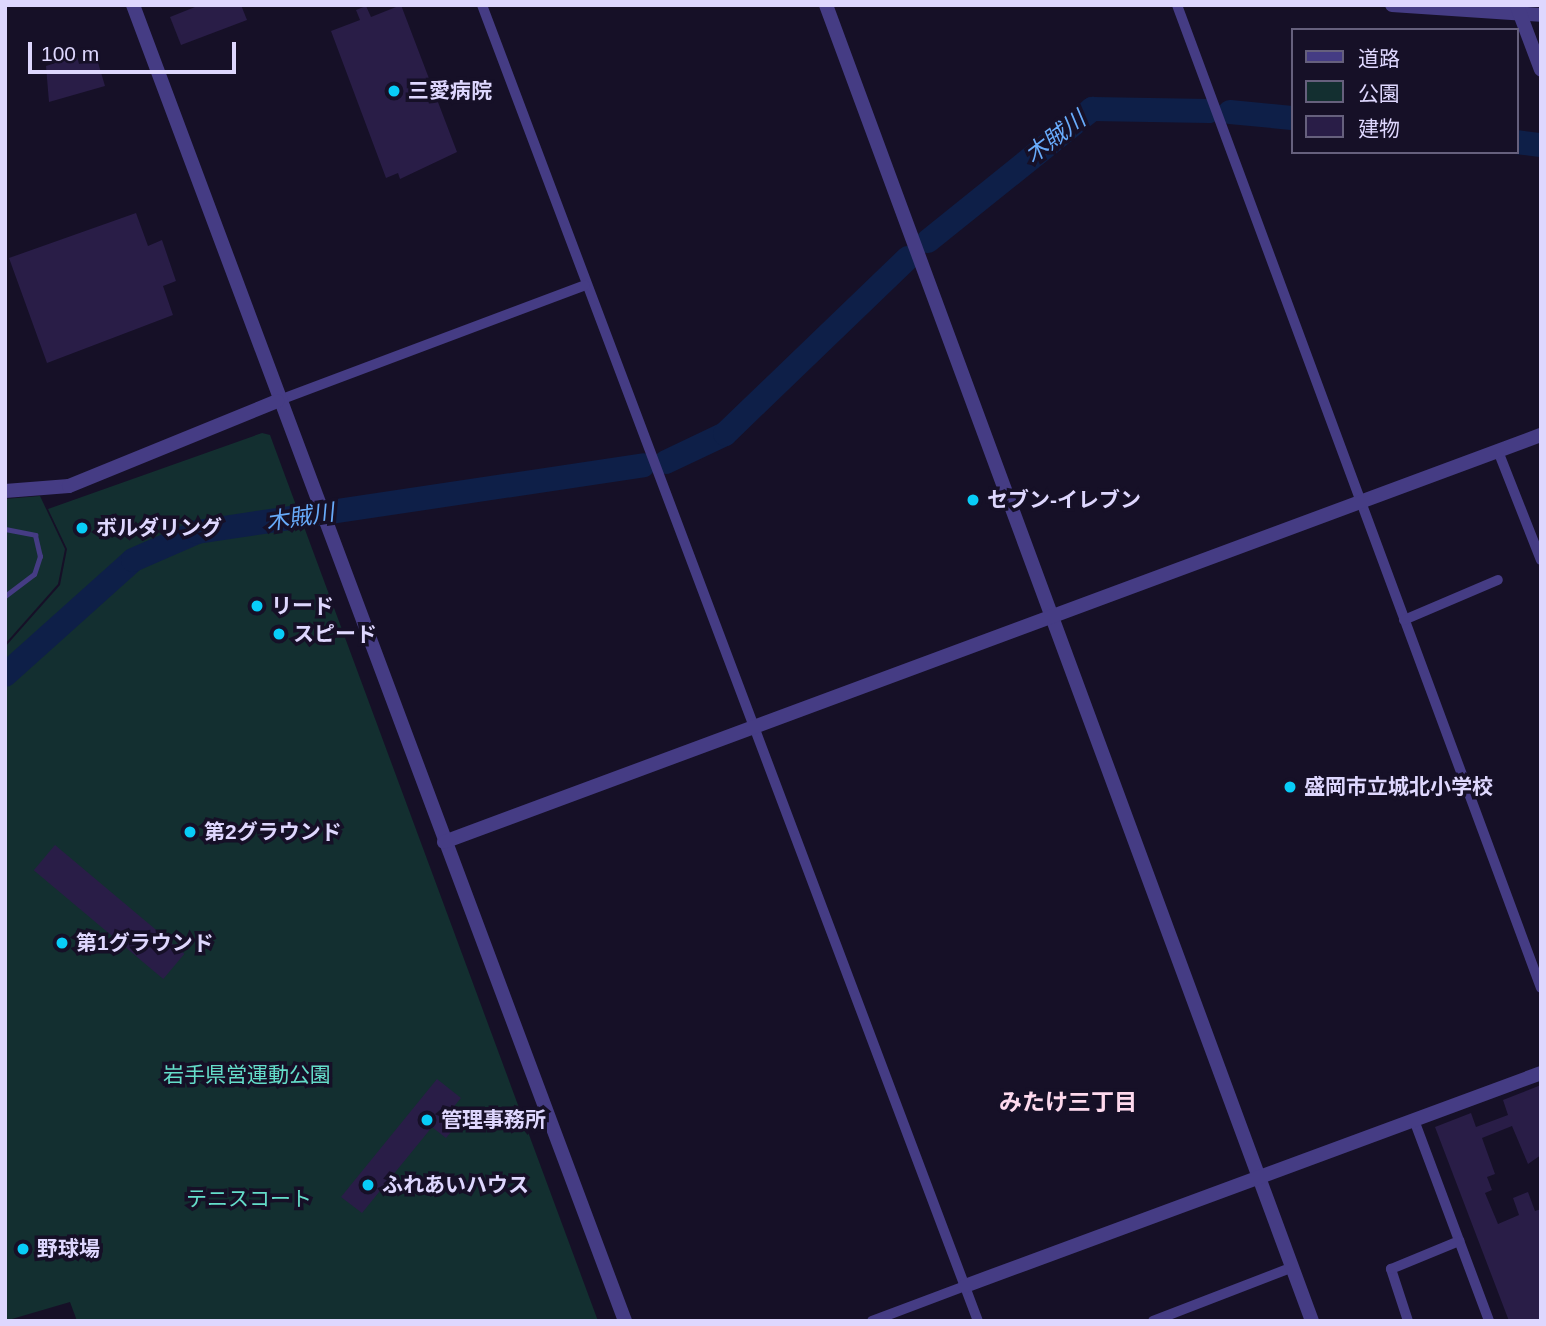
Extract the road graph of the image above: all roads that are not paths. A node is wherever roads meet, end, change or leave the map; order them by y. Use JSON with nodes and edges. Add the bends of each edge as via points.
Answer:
{"nodes":[{"id":1,"x":133,"y":5,"type":"edge"},
{"id":2,"x":482,"y":5,"type":"edge"},
{"id":3,"x":826,"y":5,"type":"edge"},
{"id":4,"x":1177,"y":5,"type":"edge"},
{"id":5,"x":1392,"y":5,"type":"edge"},
{"id":6,"x":1518,"y":10,"type":"edge"},
{"id":7,"x":1541,"y":15,"type":"edge"},
{"id":8,"x":1541,"y":70,"type":"edge"},
{"id":9,"x":585,"y":285,"type":"junction"},
{"id":10,"x":277,"y":401,"type":"junction"},
{"id":11,"x":1541,"y":435,"type":"edge"},
{"id":12,"x":1498,"y":451,"type":"junction"},
{"id":13,"x":5,"y":491,"type":"edge"},
{"id":14,"x":1362,"y":503,"type":"junction"},
{"id":15,"x":5,"y":529,"type":"edge"},
{"id":16,"x":1541,"y":560,"type":"edge"},
{"id":17,"x":1498,"y":580,"type":"dead end"},
{"id":18,"x":5,"y":596,"type":"edge"},
{"id":19,"x":1054,"y":614,"type":"junction"},
{"id":20,"x":1404,"y":621,"type":"junction"},
{"id":21,"x":755,"y":727,"type":"junction"},
{"id":22,"x":444,"y":842,"type":"junction"},
{"id":23,"x":1541,"y":988,"type":"edge"},
{"id":24,"x":1541,"y":1073,"type":"edge"},
{"id":25,"x":1414,"y":1120,"type":"junction"},
{"id":26,"x":1260,"y":1177,"type":"junction"},
{"id":27,"x":1459,"y":1241,"type":"junction"},
{"id":28,"x":1293,"y":1267,"type":"junction"},
{"id":29,"x":965,"y":1286,"type":"junction"},
{"id":30,"x":625,"y":1321,"type":"edge"},
{"id":31,"x":872,"y":1321,"type":"edge"},
{"id":32,"x":978,"y":1321,"type":"edge"},
{"id":33,"x":1153,"y":1321,"type":"edge"},
{"id":34,"x":1312,"y":1321,"type":"edge"},
{"id":35,"x":1408,"y":1321,"type":"edge"},
{"id":36,"x":1489,"y":1321,"type":"edge"}],
"edges":[{"from":1,"to":10,"type":"street"},
{"from":2,"to":9,"type":"street"},
{"from":3,"to":19,"type":"street"},
{"from":4,"to":14,"type":"street"},
{"from":5,"to":6,"type":"street"},
{"from":6,"to":7,"type":"street"},
{"from":6,"to":8,"type":"street"},
{"from":9,"to":10,"type":"street"},
{"from":9,"to":21,"type":"street"},
{"from":10,"to":13,"type":"street","via":[[69,486]]},
{"from":10,"to":22,"type":"street"},
{"from":11,"to":12,"type":"street"},
{"from":12,"to":14,"type":"street"},
{"from":12,"to":16,"type":"street"},
{"from":14,"to":19,"type":"street"},
{"from":14,"to":20,"type":"street"},
{"from":15,"to":18,"type":"lane","via":[[35,535],[40,556],[34,574]]},
{"from":17,"to":20,"type":"street"},
{"from":19,"to":21,"type":"street"},
{"from":19,"to":26,"type":"street"},
{"from":20,"to":23,"type":"street"},
{"from":21,"to":22,"type":"street"},
{"from":21,"to":29,"type":"street"},
{"from":22,"to":30,"type":"street"},
{"from":24,"to":25,"type":"street"},
{"from":25,"to":26,"type":"street"},
{"from":25,"to":27,"type":"street"},
{"from":26,"to":28,"type":"street"},
{"from":26,"to":29,"type":"street"},
{"from":27,"to":35,"type":"street","via":[[1391,1269]]},
{"from":27,"to":36,"type":"street"},
{"from":28,"to":33,"type":"street"},
{"from":28,"to":34,"type":"street"},
{"from":29,"to":31,"type":"street"},
{"from":29,"to":32,"type":"street"}]}
